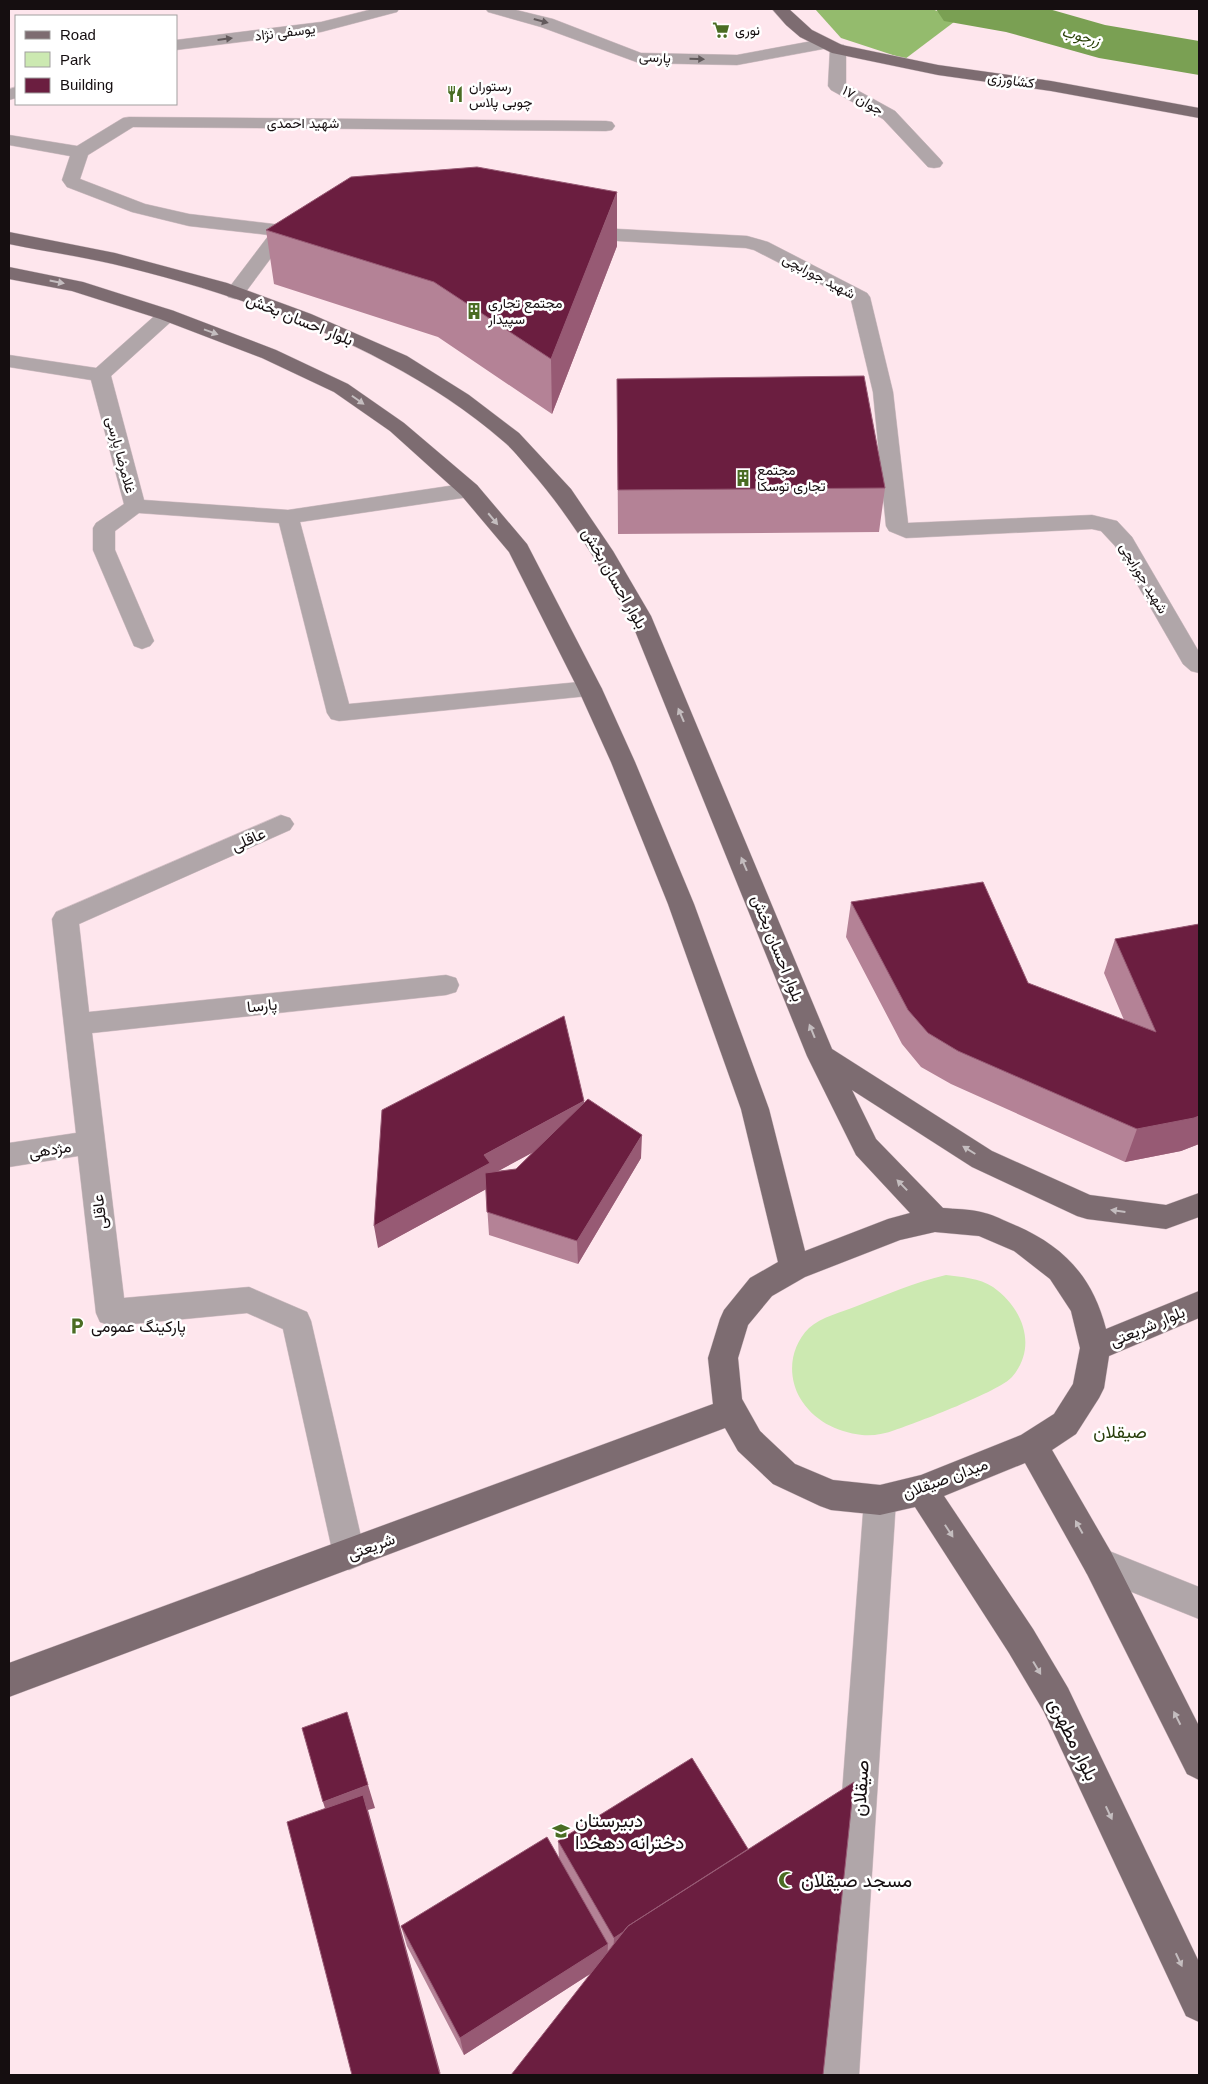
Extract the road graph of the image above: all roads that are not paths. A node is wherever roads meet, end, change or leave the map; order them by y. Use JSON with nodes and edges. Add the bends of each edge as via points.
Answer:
{"nodes":[{"id":1,"x":392,"y":9,"type":"edge"},
{"id":2,"x":494,"y":9,"type":"edge"},
{"id":3,"x":780,"y":9,"type":"edge"},
{"id":4,"x":178,"y":45,"type":"edge"},
{"id":5,"x":831,"y":46,"type":"junction"},
{"id":6,"x":1199,"y":113,"type":"edge"},
{"id":7,"x":606,"y":126,"type":"dead end"},
{"id":8,"x":9,"y":140,"type":"edge"},
{"id":9,"x":80,"y":152,"type":"junction"},
{"id":10,"x":934,"y":163,"type":"dead end"},
{"id":11,"x":320,"y":223,"type":"edge"},
{"id":12,"x":560,"y":226,"type":"edge"},
{"id":13,"x":282,"y":231,"type":"junction"},
{"id":14,"x":9,"y":238,"type":"edge"},
{"id":15,"x":9,"y":273,"type":"edge"},
{"id":16,"x":235,"y":293,"type":"junction"},
{"id":17,"x":167,"y":315,"type":"junction"},
{"id":18,"x":9,"y":361,"type":"edge"},
{"id":19,"x":100,"y":375,"type":"junction"},
{"id":20,"x":469,"y":490,"type":"junction"},
{"id":21,"x":135,"y":506,"type":"junction"},
{"id":22,"x":288,"y":517,"type":"junction"},
{"id":23,"x":142,"y":641,"type":"dead end"},
{"id":24,"x":1199,"y":665,"type":"edge"},
{"id":25,"x":590,"y":689,"type":"junction"},
{"id":26,"x":281,"y":824,"type":"dead end"},
{"id":27,"x":446,"y":985,"type":"dead end"},
{"id":28,"x":78,"y":1024,"type":"junction"},
{"id":29,"x":821,"y":1056,"type":"junction"},
{"id":30,"x":91,"y":1142,"type":"junction"},
{"id":31,"x":9,"y":1155,"type":"edge"},
{"id":32,"x":1199,"y":1205,"type":"edge"},
{"id":33,"x":935,"y":1220,"type":"junction"},
{"id":34,"x":794,"y":1268,"type":"junction"},
{"id":35,"x":1199,"y":1304,"type":"edge"},
{"id":36,"x":1095,"y":1348,"type":"junction"},
{"id":37,"x":733,"y":1411,"type":"junction"},
{"id":38,"x":1032,"y":1445,"type":"junction"},
{"id":39,"x":922,"y":1490,"type":"junction"},
{"id":40,"x":880,"y":1500,"type":"junction"},
{"id":41,"x":349,"y":1554,"type":"junction"},
{"id":42,"x":1099,"y":1563,"type":"junction"},
{"id":43,"x":1199,"y":1603,"type":"edge"},
{"id":44,"x":9,"y":1680,"type":"edge"},
{"id":45,"x":1199,"y":1762,"type":"edge"},
{"id":46,"x":1199,"y":2003,"type":"edge"},
{"id":47,"x":840,"y":2075,"type":"edge"}],
"edges":[{"from":4,"to":1,"type":"street","name":"یوسفی نژاد","one_way":true,"via":[[321,27]]},
{"from":2,"to":5,"type":"street","name":"پارسی","one_way":true,"via":[[547,22],[639,58],[736,60]]},
{"from":3,"to":5,"type":"main road","via":[[789,20]]},
{"from":5,"to":6,"type":"main road","name":"کشاورزی","via":[[938,70],[1051,86]]},
{"from":5,"to":10,"type":"street","name":"جوان ۱۷","via":[[838,86],[889,115]]},
{"from":7,"to":9,"type":"street","name":"شهید احمدی","via":[[129,122]]},
{"from":8,"to":9,"type":"street"},
{"from":9,"to":13,"type":"street","via":[[71,180],[73,183],[139,208],[189,220]]},
{"from":11,"to":13,"type":"street"},
{"from":12,"to":24,"type":"street","name":"شهید جورابچی","via":[[618,235],[747,242],[853,292],[860,297],[883,392],[897,526],[906,531],[1092,522],[1110,526],[1124,542],[1191,658]]},
{"from":13,"to":16,"type":"street"},
{"from":14,"to":16,"type":"main road","name":"بلوار احسان بخش","via":[[115,259]]},
{"from":15,"to":17,"type":"main road","one_way":true,"via":[[76,286]]},
{"from":29,"to":16,"type":"main road","name":"بلوار احسان بخش","one_way":true,"via":[[640,616],[602,551],[563,494],[512,437],[462,399],[400,360],[304,318]]},
{"from":17,"to":19,"type":"street"},
{"from":17,"to":20,"type":"main road","one_way":true,"via":[[269,354],[340,388],[397,427]]},
{"from":18,"to":19,"type":"street"},
{"from":19,"to":21,"type":"street","name":"غلامرضا پارسی"},
{"from":20,"to":22,"type":"street","name":"غلامرضا پارسی"},
{"from":20,"to":25,"type":"main road","one_way":true,"via":[[519,549]]},
{"from":21,"to":22,"type":"street","name":"غلامرضا پارسی"},
{"from":21,"to":23,"type":"street","via":[[104,528],[104,550]]},
{"from":22,"to":25,"type":"street","via":[[339,713]]},
{"from":25,"to":34,"type":"main road","via":[[681,904],[756,1109]]},
{"from":26,"to":28,"type":"street","name":"عاقلی","via":[[65,919]]},
{"from":27,"to":28,"type":"street","name":"پارسا"},
{"from":28,"to":30,"type":"street","name":"عاقلی"},
{"from":32,"to":29,"type":"main road","one_way":true,"via":[[1166,1217],[1087,1206],[982,1159]]},
{"from":33,"to":29,"type":"main road","name":"بلوار احسان بخش","one_way":true,"via":[[866,1148]]},
{"from":30,"to":31,"type":"street","name":"مژدهی"},
{"from":30,"to":41,"type":"street","name":"عاقلی","via":[[111,1313],[249,1300],[296,1321]]},
{"from":33,"to":34,"type":"main road","name":"میدان صیقلان","via":[[898,1228]]},
{"from":33,"to":36,"type":"main road","name":"میدان صیقلان","via":[[982,1224],[1024,1242],[1060,1270],[1085,1307]]},
{"from":34,"to":37,"type":"main road","name":"میدان صیقلان","via":[[761,1287],[735,1319],[723,1358],[728,1401]]},
{"from":35,"to":36,"type":"main road","name":"بلوار شریعتی"},
{"from":36,"to":38,"type":"main road","name":"میدان صیقلان","via":[[1088,1388],[1065,1424]]},
{"from":37,"to":40,"type":"main road","name":"میدان صیقلان","via":[[749,1441],[784,1474],[830,1495]]},
{"from":37,"to":41,"type":"main road","name":"شریعتی"},
{"from":38,"to":39,"type":"main road","name":"میدان صیقلان"},
{"from":42,"to":38,"type":"main road","one_way":true},
{"from":39,"to":40,"type":"main road","name":"میدان صیقلان"},
{"from":39,"to":46,"type":"main road","name":"بلوار مطهری","one_way":true,"via":[[1056,1700]]},
{"from":40,"to":47,"type":"street","name":"صیقلان"},
{"from":41,"to":44,"type":"main road","name":"شریعتی"},
{"from":42,"to":43,"type":"street"},
{"from":45,"to":42,"type":"main road","one_way":true}]}
